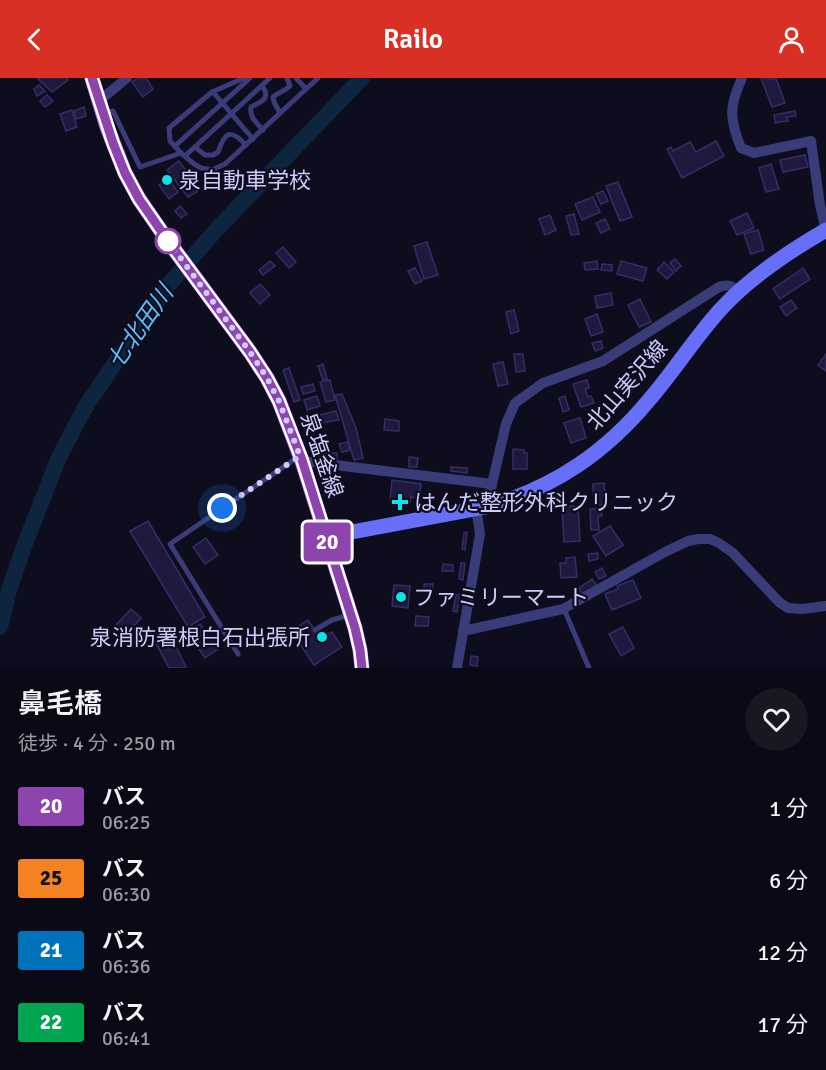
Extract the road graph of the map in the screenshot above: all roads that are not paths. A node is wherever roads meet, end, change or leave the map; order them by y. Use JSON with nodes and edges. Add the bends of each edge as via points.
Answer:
{"nodes":[{"id":1,"x":92,"y":78,"type":"edge"},
{"id":2,"x":127,"y":78,"type":"edge"},
{"id":3,"x":244,"y":78,"type":"edge"},
{"id":4,"x":250,"y":78,"type":"edge"},
{"id":5,"x":270,"y":78,"type":"edge"},
{"id":6,"x":287,"y":78,"type":"edge"},
{"id":7,"x":296,"y":78,"type":"edge"},
{"id":8,"x":317,"y":78,"type":"edge"},
{"id":9,"x":742,"y":78,"type":"edge"},
{"id":10,"x":262,"y":86,"type":"junction"},
{"id":11,"x":306,"y":89,"type":"junction"},
{"id":12,"x":213,"y":92,"type":"junction"},
{"id":13,"x":223,"y":102,"type":"junction"},
{"id":14,"x":101,"y":107,"type":"junction"},
{"id":15,"x":232,"y":113,"type":"junction"},
{"id":16,"x":280,"y":113,"type":"junction"},
{"id":17,"x":263,"y":130,"type":"junction"},
{"id":18,"x":253,"y":139,"type":"junction"},
{"id":19,"x":246,"y":145,"type":"junction"},
{"id":20,"x":175,"y":146,"type":"junction"},
{"id":21,"x":195,"y":147,"type":"junction"},
{"id":22,"x":183,"y":155,"type":"junction"},
{"id":23,"x":826,"y":231,"type":"edge"},
{"id":24,"x":738,"y":292,"type":"junction"},
{"id":25,"x":301,"y":458,"type":"junction"},
{"id":26,"x":492,"y":484,"type":"junction"},
{"id":27,"x":484,"y":507,"type":"junction"},
{"id":28,"x":326,"y":537,"type":"junction"},
{"id":29,"x":826,"y":606,"type":"edge"},
{"id":30,"x":563,"y":609,"type":"junction"},
{"id":31,"x":350,"y":614,"type":"junction"},
{"id":32,"x":315,"y":630,"type":"dead end"},
{"id":33,"x":463,"y":631,"type":"junction"},
{"id":34,"x":238,"y":654,"type":"dead end"},
{"id":35,"x":362,"y":668,"type":"edge"},
{"id":36,"x":457,"y":668,"type":"edge"},
{"id":37,"x":589,"y":668,"type":"edge"}],
"edges":[{"from":1,"to":14,"type":"main road"},
{"from":2,"to":14,"type":"street"},
{"from":3,"to":12,"type":"lane"},
{"from":4,"to":13,"type":"lane"},
{"from":5,"to":10,"type":"lane"},
{"from":6,"to":16,"type":"lane","via":[[290,86],[273,97]]},
{"from":7,"to":11,"type":"lane"},
{"from":8,"to":11,"type":"lane"},
{"from":9,"to":23,"type":"street","via":[[731,116],[741,148],[754,153],[811,141]]},
{"from":10,"to":15,"type":"lane"},
{"from":10,"to":17,"type":"lane","via":[[264,100],[251,107],[250,112]]},
{"from":11,"to":16,"type":"lane"},
{"from":12,"to":13,"type":"lane"},
{"from":12,"to":20,"type":"lane","via":[[169,128],[170,141]]},
{"from":13,"to":15,"type":"lane"},
{"from":13,"to":20,"type":"lane"},
{"from":14,"to":22,"type":"lane","via":[[113,111],[140,167]]},
{"from":14,"to":25,"type":"main road","name":"泉塩釜線","via":[[125,173],[139,199],[267,378]]},
{"from":15,"to":18,"type":"lane"},
{"from":15,"to":21,"type":"lane"},
{"from":16,"to":17,"type":"lane"},
{"from":17,"to":18,"type":"lane"},
{"from":18,"to":19,"type":"lane"},
{"from":19,"to":21,"type":"lane","via":[[232,134],[226,135],[213,155]]},
{"from":19,"to":22,"type":"lane","via":[[212,170],[201,168]]},
{"from":20,"to":22,"type":"lane"},
{"from":21,"to":22,"type":"lane"},
{"from":23,"to":24,"type":"street","name":"北山実沢線","via":[[798,246]]},
{"from":24,"to":26,"type":"street","via":[[732,286],[719,287],[603,361],[543,384],[515,403]]},
{"from":24,"to":27,"type":"street","name":"北山実沢線","via":[[691,344],[649,400],[600,449],[553,482]]},
{"from":25,"to":26,"type":"street"},
{"from":25,"to":28,"type":"main road","name":"泉塩釜線"},
{"from":25,"to":34,"type":"lane","via":[[170,544]]},
{"from":26,"to":27,"type":"street"},
{"from":27,"to":28,"type":"street","name":"北山実沢線"},
{"from":27,"to":33,"type":"street"},
{"from":28,"to":31,"type":"main road","name":"泉塩釜線"},
{"from":29,"to":30,"type":"street","via":[[788,608],[734,553],[710,539],[698,539],[665,552]]},
{"from":30,"to":33,"type":"street"},
{"from":30,"to":37,"type":"lane"},
{"from":31,"to":32,"type":"lane"},
{"from":31,"to":35,"type":"main road","name":"泉塩釜線"},
{"from":33,"to":36,"type":"street"}]}
